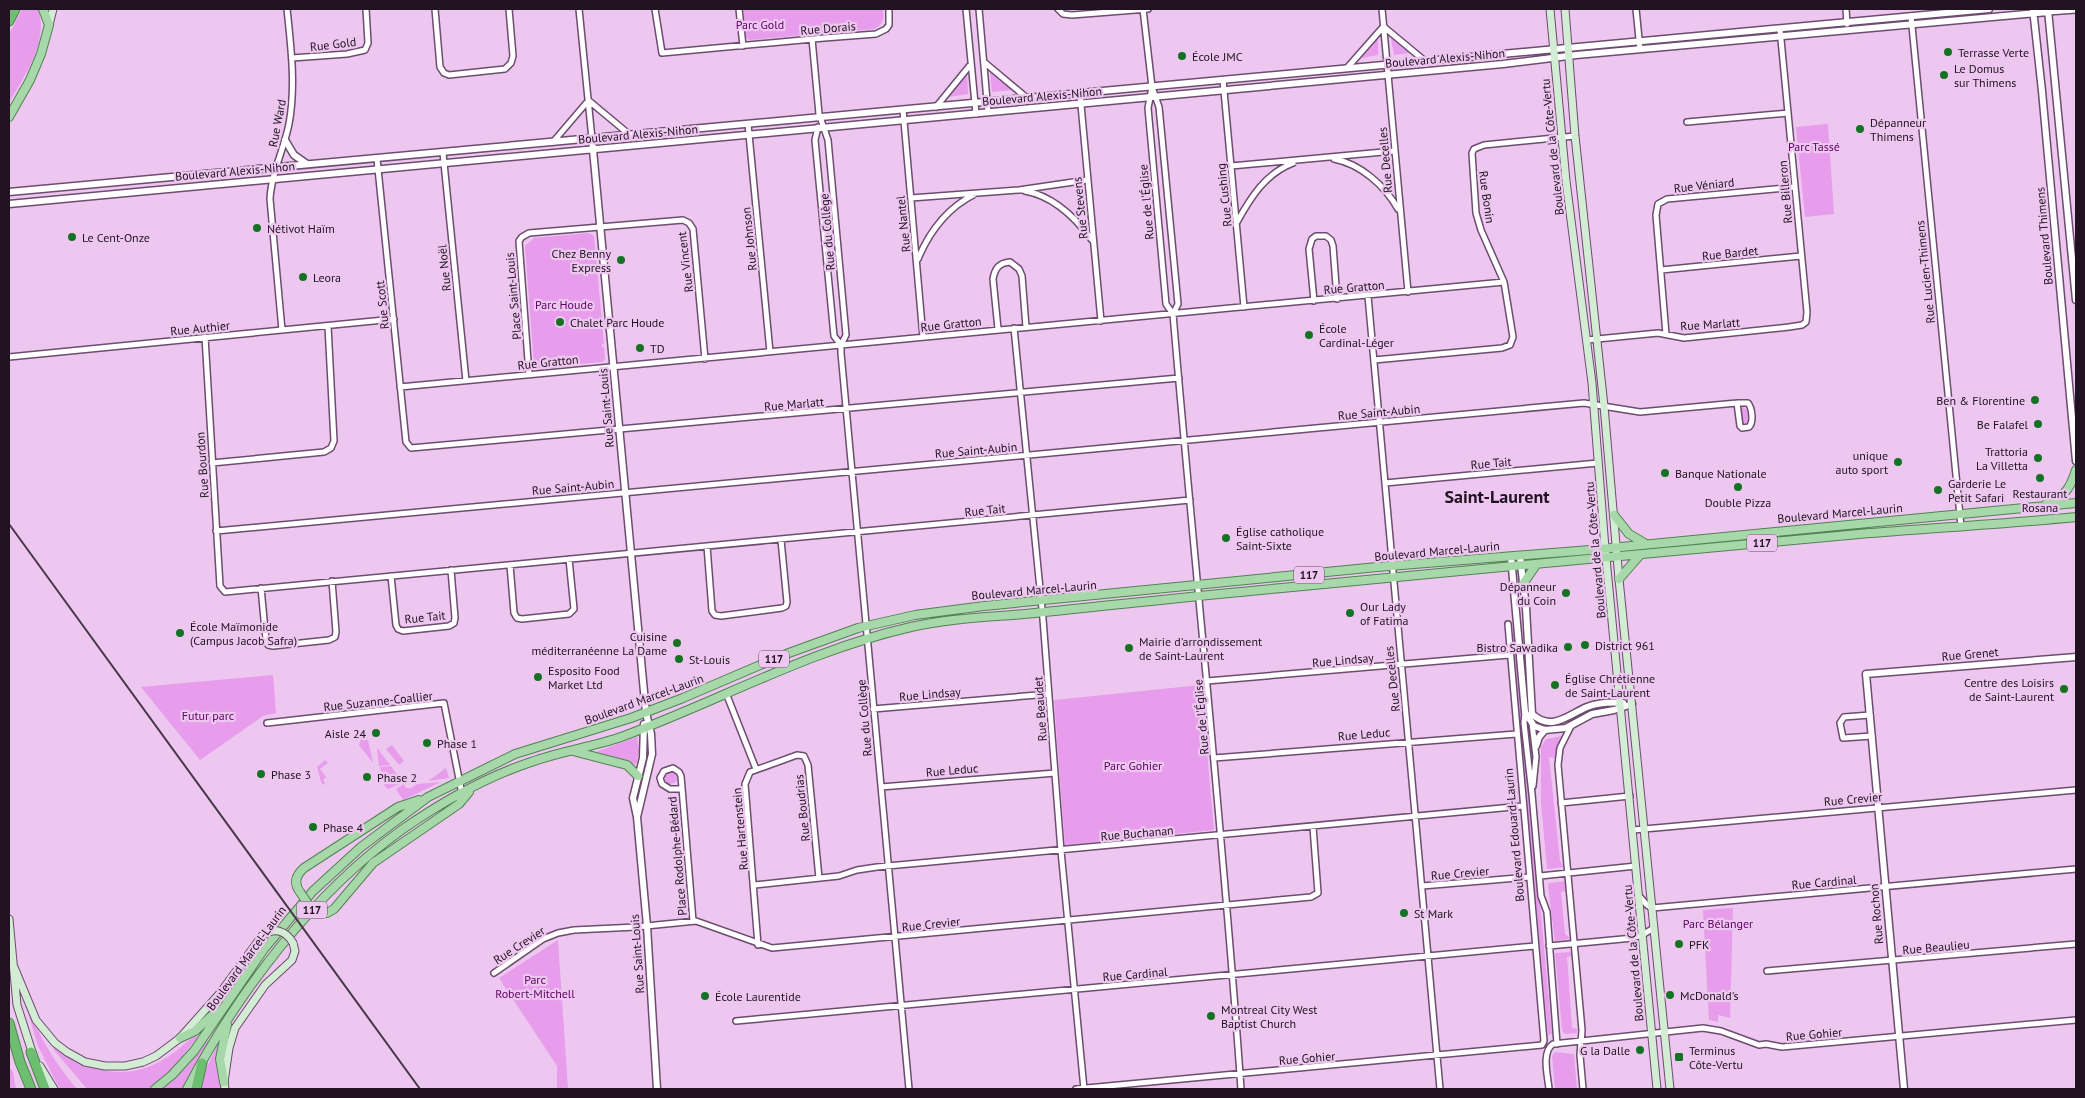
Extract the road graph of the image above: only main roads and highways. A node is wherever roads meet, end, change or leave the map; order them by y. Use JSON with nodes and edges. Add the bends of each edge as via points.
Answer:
{"nodes":[{"id":1,"x":15,"y":9,"type":"edge"},
{"id":2,"x":43,"y":9,"type":"edge"},
{"id":3,"x":53,"y":9,"type":"edge"},
{"id":4,"x":1550,"y":9,"type":"edge"},
{"id":5,"x":1565,"y":9,"type":"edge"},
{"id":6,"x":9,"y":21,"type":"edge"},
{"id":7,"x":48,"y":25,"type":"junction"},
{"id":8,"x":9,"y":117,"type":"edge"},
{"id":9,"x":2076,"y":470,"type":"edge"},
{"id":10,"x":2076,"y":504,"type":"edge"},
{"id":11,"x":2031,"y":507,"type":"junction"},
{"id":12,"x":1614,"y":515,"type":"junction"},
{"id":13,"x":2076,"y":517,"type":"edge"},
{"id":14,"x":1646,"y":544,"type":"junction"},
{"id":15,"x":1616,"y":547,"type":"junction"},
{"id":16,"x":1605,"y":548,"type":"junction"},
{"id":17,"x":1640,"y":555,"type":"junction"},
{"id":18,"x":1617,"y":557,"type":"junction"},
{"id":19,"x":1606,"y":558,"type":"junction"},
{"id":20,"x":1536,"y":565,"type":"junction"},
{"id":21,"x":1619,"y":579,"type":"junction"},
{"id":22,"x":1523,"y":584,"type":"road end"},
{"id":23,"x":571,"y":751,"type":"junction"},
{"id":24,"x":638,"y":776,"type":"road end"},
{"id":25,"x":472,"y":788,"type":"junction"},
{"id":26,"x":428,"y":797,"type":"junction"},
{"id":27,"x":9,"y":919,"type":"edge"},
{"id":28,"x":14,"y":967,"type":"junction"},
{"id":29,"x":225,"y":1004,"type":"junction"},
{"id":30,"x":228,"y":1020,"type":"junction"},
{"id":31,"x":9,"y":1022,"type":"edge"},
{"id":32,"x":180,"y":1038,"type":"junction"},
{"id":33,"x":31,"y":1052,"type":"junction"},
{"id":34,"x":202,"y":1063,"type":"junction"},
{"id":35,"x":224,"y":1086,"type":"edge"},
{"id":36,"x":31,"y":1089,"type":"edge"},
{"id":37,"x":45,"y":1089,"type":"edge"},
{"id":38,"x":54,"y":1089,"type":"edge"},
{"id":39,"x":155,"y":1089,"type":"edge"},
{"id":40,"x":186,"y":1089,"type":"edge"},
{"id":41,"x":196,"y":1089,"type":"edge"},
{"id":42,"x":1657,"y":1089,"type":"edge"},
{"id":43,"x":1670,"y":1089,"type":"edge"}],
"edges":[{"from":1,"to":6,"type":"highway"},
{"from":2,"to":7,"type":"main road"},
{"from":3,"to":7,"type":"main road"},
{"from":4,"to":16,"type":"main road","name":"Boulevard de la Côte-Vertu","via":[[1561,137],[1594,404]]},
{"from":5,"to":12,"type":"main road","name":"Boulevard de la Côte-Vertu"},
{"from":7,"to":8,"type":"main road","via":[[36,67]]},
{"from":9,"to":11,"type":"main road","via":[[2071,486],[2062,496]]},
{"from":10,"to":11,"type":"main road","name":"Boulevard Marcel-Laurin","number":"117"},
{"from":11,"to":14,"type":"main road","name":"Boulevard Marcel-Laurin","number":"117"},
{"from":12,"to":14,"type":"main road","via":[[1629,534]]},
{"from":12,"to":15,"type":"main road","name":"Boulevard de la Côte-Vertu"},
{"from":13,"to":17,"type":"main road","name":"Boulevard Marcel-Laurin","number":"117"},
{"from":14,"to":15,"type":"main road","name":"Boulevard Marcel-Laurin","number":"117"},
{"from":15,"to":16,"type":"main road","name":"Boulevard Marcel-Laurin","number":"117"},
{"from":15,"to":18,"type":"main road","name":"Boulevard de la Côte-Vertu"},
{"from":16,"to":19,"type":"main road","name":"Boulevard de la Côte-Vertu"},
{"from":16,"to":26,"type":"main road","name":"Boulevard Marcel-Laurin","number":"117","via":[[1040,600],[938,611],[866,626],[786,654],[646,713],[515,754]]},
{"from":17,"to":18,"type":"main road","name":"Boulevard Marcel-Laurin","number":"117"},
{"from":17,"to":21,"type":"main road"},
{"from":18,"to":19,"type":"main road","name":"Boulevard Marcel-Laurin","number":"117"},
{"from":18,"to":21,"type":"main road","name":"Boulevard de la Côte-Vertu"},
{"from":19,"to":20,"type":"main road","name":"Boulevard Marcel-Laurin","number":"117"},
{"from":19,"to":42,"type":"main road","name":"Boulevard de la Côte-Vertu"},
{"from":20,"to":22,"type":"main road"},
{"from":20,"to":23,"type":"main road","name":"Boulevard Marcel-Laurin","number":"117","via":[[939,622],[867,639],[807,658],[646,727]]},
{"from":21,"to":43,"type":"main road","name":"Boulevard de la Côte-Vertu"},
{"from":23,"to":24,"type":"main road","via":[[627,765]]},
{"from":23,"to":25,"type":"main road","name":"Boulevard Marcel-Laurin","number":"117","via":[[532,761]]},
{"from":25,"to":26,"type":"main road","bridge":true,"via":[[459,804],[373,863],[334,909],[320,913],[310,907],[296,881],[304,868],[398,808]]},
{"from":25,"to":30,"type":"main road","name":"Boulevard Marcel-Laurin","number":"117","via":[[391,838],[333,888],[281,946]]},
{"from":26,"to":29,"type":"main road","name":"Boulevard Marcel-Laurin","number":"117","via":[[361,847],[317,887],[280,929]]},
{"from":27,"to":28,"type":"main road"},
{"from":28,"to":32,"type":"main road","via":[[41,1027],[60,1047],[81,1060],[105,1066],[131,1065],[156,1056]]},
{"from":28,"to":33,"type":"main road","via":[[17,1005]]},
{"from":29,"to":32,"type":"main road","via":[[195,1031]]},
{"from":29,"to":39,"type":"main road","name":"Boulevard Marcel-Laurin","via":[[187,1059]]},
{"from":30,"to":34,"type":"main road","name":"Boulevard Marcel-Laurin"},
{"from":30,"to":35,"type":"main road","via":[[220,1059]]},
{"from":31,"to":36,"type":"highway"},
{"from":32,"to":35,"type":"main road","bridge":true,"via":[[221,992],[262,936],[280,930],[288,935],[295,951],[292,960],[265,985],[235,1028]]},
{"from":33,"to":37,"type":"highway"},
{"from":33,"to":38,"type":"main road"},
{"from":34,"to":40,"type":"main road","name":"Boulevard Marcel-Laurin"},
{"from":34,"to":41,"type":"highway"}]}
